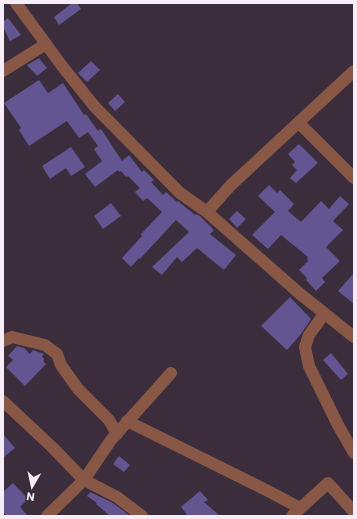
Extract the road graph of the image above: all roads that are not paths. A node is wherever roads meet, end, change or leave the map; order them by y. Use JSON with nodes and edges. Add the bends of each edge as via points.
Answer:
{"nodes":[{"id":1,"x":16,"y":3,"type":"edge"},
{"id":2,"x":46,"y":44,"type":"junction"},
{"id":3,"x":3,"y":71,"type":"edge"},
{"id":4,"x":354,"y":71,"type":"edge"},
{"id":5,"x":299,"y":123,"type":"junction"},
{"id":6,"x":354,"y":178,"type":"edge"},
{"id":7,"x":207,"y":212,"type":"junction"},
{"id":8,"x":324,"y":314,"type":"junction"},
{"id":9,"x":354,"y":337,"type":"edge"},
{"id":10,"x":3,"y":341,"type":"edge"},
{"id":11,"x":171,"y":373,"type":"dead end"},
{"id":12,"x":3,"y":401,"type":"edge"},
{"id":13,"x":127,"y":421,"type":"junction"},
{"id":14,"x":116,"y":434,"type":"junction"},
{"id":15,"x":354,"y":453,"type":"edge"},
{"id":16,"x":84,"y":480,"type":"junction"},
{"id":17,"x":296,"y":512,"type":"edge"},
{"id":18,"x":354,"y":512,"type":"edge"},
{"id":19,"x":47,"y":516,"type":"edge"},
{"id":20,"x":142,"y":516,"type":"edge"}],
"edges":[{"from":1,"to":2,"type":"street"},
{"from":2,"to":3,"type":"street"},
{"from":2,"to":7,"type":"street","via":[[95,107],[180,192]]},
{"from":4,"to":5,"type":"street"},
{"from":5,"to":6,"type":"street"},
{"from":5,"to":7,"type":"street","via":[[231,185]]},
{"from":7,"to":8,"type":"street"},
{"from":8,"to":9,"type":"street"},
{"from":8,"to":15,"type":"street","via":[[309,335],[305,347],[308,366]]},
{"from":10,"to":14,"type":"street","via":[[12,336],[46,345],[57,354],[61,365],[78,389],[109,420]]},
{"from":11,"to":13,"type":"street"},
{"from":12,"to":16,"type":"street"},
{"from":13,"to":14,"type":"street"},
{"from":13,"to":17,"type":"street","via":[[263,488]]},
{"from":14,"to":16,"type":"street"},
{"from":16,"to":19,"type":"street"},
{"from":16,"to":20,"type":"street","via":[[117,497]]},
{"from":17,"to":18,"type":"street","via":[[328,483]]}]}
